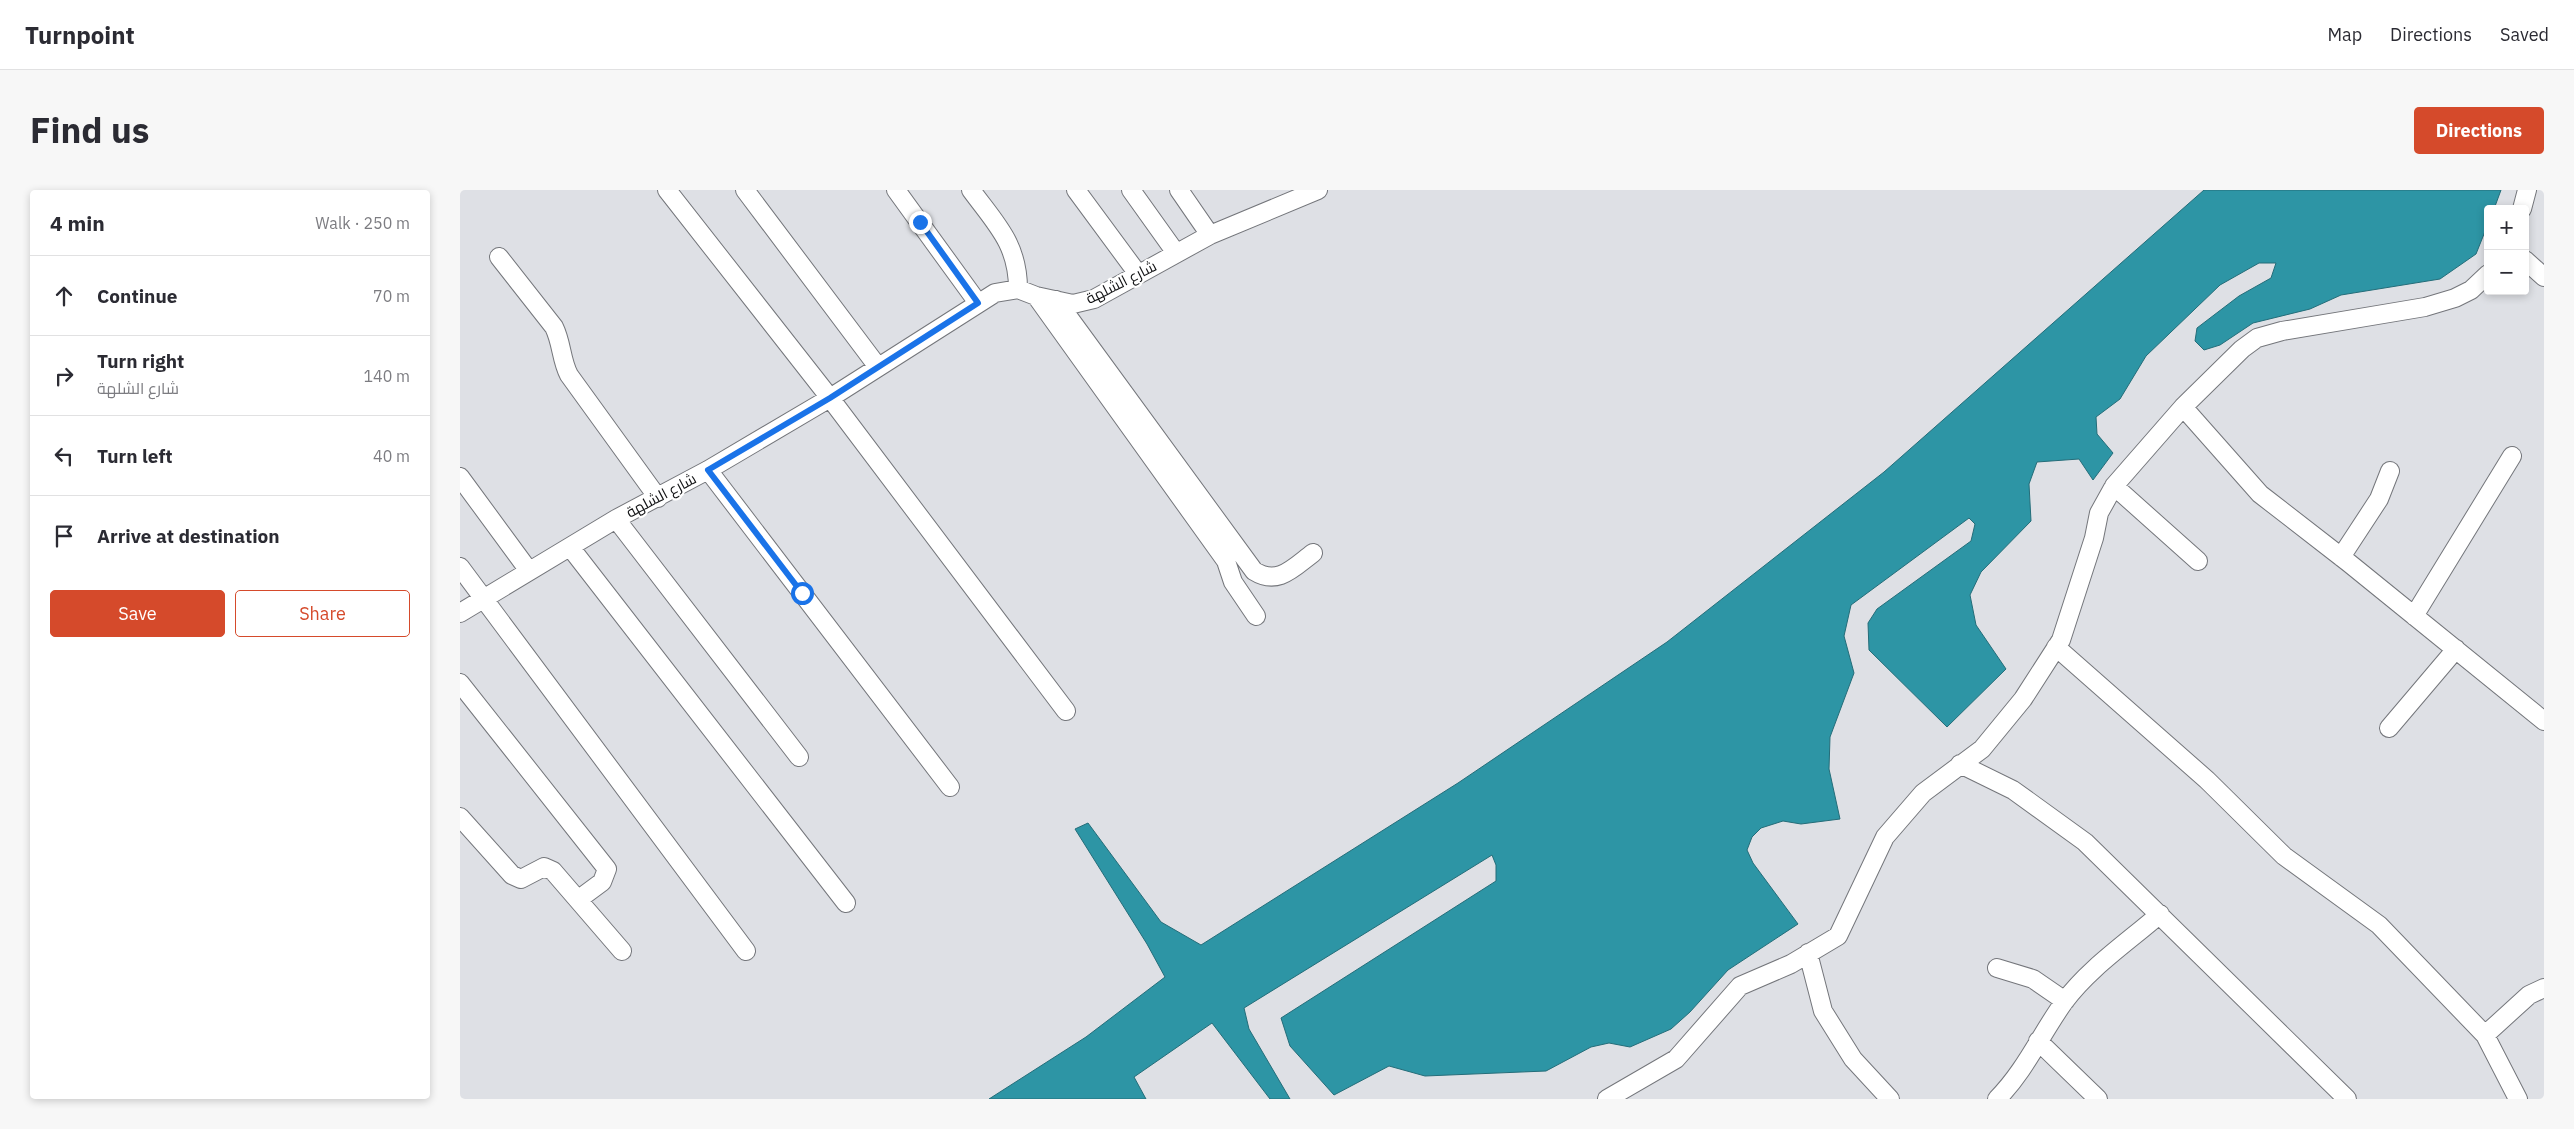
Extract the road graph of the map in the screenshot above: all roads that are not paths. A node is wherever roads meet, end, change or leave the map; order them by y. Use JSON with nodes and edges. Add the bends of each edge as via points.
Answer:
{"nodes":[{"id":1,"x":666,"y":190,"type":"edge"},
{"id":2,"x":745,"y":190,"type":"edge"},
{"id":3,"x":896,"y":190,"type":"edge"},
{"id":4,"x":971,"y":190,"type":"edge"},
{"id":5,"x":1076,"y":190,"type":"edge"},
{"id":6,"x":1131,"y":190,"type":"edge"},
{"id":7,"x":1179,"y":190,"type":"edge"},
{"id":8,"x":1318,"y":190,"type":"edge"},
{"id":9,"x":2528,"y":190,"type":"edge"},
{"id":10,"x":2523,"y":205,"type":"edge"},
{"id":11,"x":1210,"y":235,"type":"junction"},
{"id":12,"x":1176,"y":253,"type":"junction"},
{"id":13,"x":500,"y":257,"type":"dead end"},
{"id":14,"x":2529,"y":264,"type":"edge"},
{"id":15,"x":1138,"y":274,"type":"junction"},
{"id":16,"x":2544,"y":277,"type":"edge"},
{"id":17,"x":2484,"y":278,"type":"edge"},
{"id":18,"x":1018,"y":289,"type":"junction"},
{"id":19,"x":1036,"y":296,"type":"junction"},
{"id":20,"x":1056,"y":300,"type":"junction"},
{"id":21,"x":978,"y":303,"type":"junction"},
{"id":22,"x":878,"y":367,"type":"junction"},
{"id":23,"x":830,"y":398,"type":"junction"},
{"id":24,"x":2183,"y":407,"type":"junction"},
{"id":25,"x":2512,"y":456,"type":"dead end"},
{"id":26,"x":708,"y":470,"type":"junction"},
{"id":27,"x":2390,"y":471,"type":"dead end"},
{"id":28,"x":460,"y":477,"type":"edge"},
{"id":29,"x":2114,"y":486,"type":"junction"},
{"id":30,"x":658,"y":498,"type":"junction"},
{"id":31,"x":616,"y":520,"type":"junction"},
{"id":32,"x":570,"y":547,"type":"junction"},
{"id":33,"x":1313,"y":553,"type":"dead end"},
{"id":34,"x":2341,"y":557,"type":"junction"},
{"id":35,"x":2198,"y":561,"type":"dead end"},
{"id":36,"x":460,"y":567,"type":"edge"},
{"id":37,"x":529,"y":571,"type":"junction"},
{"id":38,"x":483,"y":598,"type":"junction"},
{"id":39,"x":460,"y":613,"type":"edge"},
{"id":40,"x":1256,"y":616,"type":"dead end"},
{"id":41,"x":2414,"y":616,"type":"junction"},
{"id":42,"x":2056,"y":647,"type":"junction"},
{"id":43,"x":2456,"y":649,"type":"junction"},
{"id":44,"x":460,"y":683,"type":"edge"},
{"id":45,"x":1066,"y":711,"type":"dead end"},
{"id":46,"x":2544,"y":721,"type":"edge"},
{"id":47,"x":2389,"y":728,"type":"dead end"},
{"id":48,"x":799,"y":757,"type":"dead end"},
{"id":49,"x":1960,"y":764,"type":"junction"},
{"id":50,"x":950,"y":787,"type":"dead end"},
{"id":51,"x":460,"y":817,"type":"edge"},
{"id":52,"x":579,"y":899,"type":"junction"},
{"id":53,"x":846,"y":903,"type":"dead end"},
{"id":54,"x":2160,"y":914,"type":"junction"},
{"id":55,"x":622,"y":951,"type":"dead end"},
{"id":56,"x":746,"y":951,"type":"dead end"},
{"id":57,"x":1808,"y":953,"type":"junction"},
{"id":58,"x":1997,"y":968,"type":"dead end"},
{"id":59,"x":2544,"y":988,"type":"edge"},
{"id":60,"x":2065,"y":1001,"type":"junction"},
{"id":61,"x":2485,"y":1035,"type":"junction"},
{"id":62,"x":2038,"y":1041,"type":"junction"},
{"id":63,"x":1607,"y":1099,"type":"edge"},
{"id":64,"x":1890,"y":1099,"type":"edge"},
{"id":65,"x":1997,"y":1099,"type":"edge"},
{"id":66,"x":2098,"y":1099,"type":"edge"},
{"id":67,"x":2347,"y":1099,"type":"edge"},
{"id":68,"x":2518,"y":1099,"type":"edge"}],
"edges":[{"from":1,"to":23,"type":"street"},
{"from":2,"to":22,"type":"street"},
{"from":3,"to":21,"type":"street"},
{"from":4,"to":18,"type":"street","via":[[1011,247],[1018,272]]},
{"from":5,"to":15,"type":"street"},
{"from":6,"to":12,"type":"street"},
{"from":7,"to":11,"type":"street"},
{"from":8,"to":11,"type":"street","name":"شارع الشلهة"},
{"from":9,"to":10,"type":"street"},
{"from":11,"to":12,"type":"street","name":"شارع الشلهة"},
{"from":12,"to":15,"type":"street","name":"شارع الشلهة"},
{"from":13,"to":30,"type":"street","via":[[554,327],[570,375]]},
{"from":14,"to":16,"type":"street"},
{"from":15,"to":20,"type":"street","name":"شارع الشلهة","via":[[1094,299],[1073,304]]},
{"from":17,"to":24,"type":"street","via":[[2471,290],[2455,298],[2425,307],[2257,338]]},
{"from":18,"to":19,"type":"street","name":"شارع الشلهة"},
{"from":18,"to":21,"type":"street","name":"شارع الشلهة","via":[[995,293]]},
{"from":19,"to":20,"type":"street","name":"شارع الشلهة"},
{"from":19,"to":40,"type":"street","via":[[1226,561],[1233,582]]},
{"from":20,"to":33,"type":"street","via":[[1254,571],[1264,578],[1279,577]]},
{"from":21,"to":22,"type":"street","name":"شارع الشلهة"},
{"from":22,"to":23,"type":"street","name":"شارع الشلهة"},
{"from":23,"to":26,"type":"street","name":"شارع الشلهة"},
{"from":23,"to":45,"type":"street"},
{"from":24,"to":29,"type":"street"},
{"from":24,"to":34,"type":"street","via":[[2260,494]]},
{"from":25,"to":41,"type":"street"},
{"from":26,"to":30,"type":"street","name":"شارع الشلهة"},
{"from":26,"to":50,"type":"street"},
{"from":27,"to":34,"type":"street","via":[[2379,499]]},
{"from":28,"to":37,"type":"street"},
{"from":29,"to":35,"type":"street"},
{"from":29,"to":42,"type":"street","via":[[2099,513],[2094,538]]},
{"from":30,"to":31,"type":"street","name":"شارع الشلهة"},
{"from":31,"to":32,"type":"street","name":"شارع الشلهة"},
{"from":31,"to":48,"type":"street"},
{"from":32,"to":37,"type":"street","name":"شارع الشلهة"},
{"from":32,"to":53,"type":"street"},
{"from":34,"to":41,"type":"street"},
{"from":36,"to":38,"type":"street"},
{"from":37,"to":38,"type":"street","name":"شارع الشلهة"},
{"from":38,"to":39,"type":"street","name":"شارع الشلهة"},
{"from":38,"to":56,"type":"street"},
{"from":41,"to":43,"type":"street"},
{"from":42,"to":49,"type":"street","via":[[2000,728],[1982,749]]},
{"from":42,"to":61,"type":"street","via":[[2207,780],[2284,856],[2379,925]]},
{"from":43,"to":46,"type":"street"},
{"from":43,"to":47,"type":"street"},
{"from":44,"to":52,"type":"street","via":[[607,869],[602,882]]},
{"from":49,"to":54,"type":"street","via":[[2013,790],[2085,842]]},
{"from":49,"to":57,"type":"street","via":[[1923,793],[1885,837],[1838,936]]},
{"from":51,"to":52,"type":"street","via":[[512,875],[521,879],[544,867],[553,871]]},
{"from":52,"to":55,"type":"street"},
{"from":54,"to":60,"type":"street"},
{"from":54,"to":67,"type":"street"},
{"from":57,"to":63,"type":"street","via":[[1740,986],[1676,1059]]},
{"from":57,"to":64,"type":"street","via":[[1823,1011],[1852,1059]]},
{"from":58,"to":60,"type":"street","via":[[2034,979]]},
{"from":59,"to":61,"type":"street","via":[[2529,995]]},
{"from":60,"to":62,"type":"street"},
{"from":61,"to":68,"type":"street"},
{"from":62,"to":65,"type":"street","via":[[2014,1082]]},
{"from":62,"to":66,"type":"street"}]}
